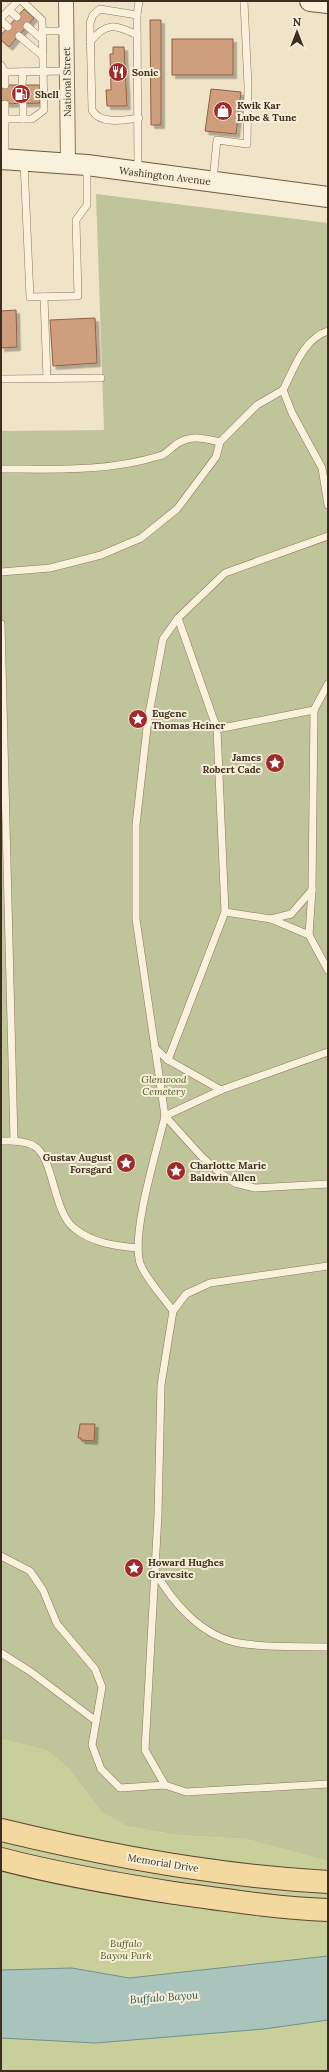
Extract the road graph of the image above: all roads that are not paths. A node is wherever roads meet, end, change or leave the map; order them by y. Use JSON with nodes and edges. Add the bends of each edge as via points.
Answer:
{"nodes":[{"id":1,"x":18,"y":1,"type":"edge"},
{"id":2,"x":22,"y":1,"type":"edge"},
{"id":3,"x":66,"y":1,"type":"edge"},
{"id":4,"x":139,"y":1,"type":"edge"},
{"id":5,"x":244,"y":1,"type":"edge"},
{"id":6,"x":310,"y":1,"type":"edge"},
{"id":7,"x":328,"y":3,"type":"edge"},
{"id":8,"x":9,"y":10,"type":"junction"},
{"id":9,"x":137,"y":14,"type":"junction"},
{"id":10,"x":17,"y":17,"type":"dead end"},
{"id":11,"x":1,"y":20,"type":"edge"},
{"id":12,"x":27,"y":26,"type":"dead end"},
{"id":13,"x":8,"y":27,"type":"dead end"},
{"id":14,"x":42,"y":31,"type":"junction"},
{"id":15,"x":67,"y":31,"type":"junction"},
{"id":16,"x":137,"y":35,"type":"junction"},
{"id":17,"x":19,"y":36,"type":"dead end"},
{"id":18,"x":43,"y":40,"type":"junction"},
{"id":19,"x":90,"y":42,"type":"junction"},
{"id":20,"x":43,"y":56,"type":"junction"},
{"id":21,"x":1,"y":65,"type":"edge"},
{"id":22,"x":43,"y":71,"type":"junction"},
{"id":23,"x":68,"y":71,"type":"junction"},
{"id":24,"x":5,"y":72,"type":"junction"},
{"id":25,"x":23,"y":72,"type":"junction"},
{"id":26,"x":5,"y":85,"type":"dead end"},
{"id":27,"x":22,"y":85,"type":"dead end"},
{"id":28,"x":5,"y":104,"type":"dead end"},
{"id":29,"x":23,"y":104,"type":"dead end"},
{"id":30,"x":139,"y":118,"type":"junction"},
{"id":31,"x":5,"y":119,"type":"junction"},
{"id":32,"x":23,"y":119,"type":"junction"},
{"id":33,"x":10,"y":160,"type":"edge"},
{"id":34,"x":78,"y":164,"type":"junction"},
{"id":35,"x":138,"y":172,"type":"junction"},
{"id":36,"x":213,"y":182,"type":"junction"},
{"id":37,"x":328,"y":197,"type":"edge"},
{"id":38,"x":44,"y":297,"type":"junction"},
{"id":39,"x":328,"y":331,"type":"edge"},
{"id":40,"x":46,"y":378,"type":"junction"},
{"id":41,"x":101,"y":378,"type":"dead end"},
{"id":42,"x":1,"y":379,"type":"edge"},
{"id":43,"x":283,"y":390,"type":"junction"},
{"id":44,"x":220,"y":442,"type":"junction"},
{"id":45,"x":1,"y":469,"type":"edge"},
{"id":46,"x":328,"y":505,"type":"edge"},
{"id":47,"x":328,"y":536,"type":"edge"},
{"id":48,"x":1,"y":572,"type":"edge"},
{"id":49,"x":178,"y":618,"type":"junction"},
{"id":50,"x":1,"y":624,"type":"edge"},
{"id":51,"x":328,"y":684,"type":"edge"},
{"id":52,"x":314,"y":710,"type":"junction"},
{"id":53,"x":217,"y":729,"type":"junction"},
{"id":54,"x":312,"y":890,"type":"junction"},
{"id":55,"x":225,"y":912,"type":"junction"},
{"id":56,"x":271,"y":919,"type":"junction"},
{"id":57,"x":309,"y":935,"type":"junction"},
{"id":58,"x":328,"y":970,"type":"edge"},
{"id":59,"x":155,"y":1048,"type":"junction"},
{"id":60,"x":328,"y":1052,"type":"edge"},
{"id":61,"x":168,"y":1060,"type":"junction"},
{"id":62,"x":221,"y":1090,"type":"junction"},
{"id":63,"x":165,"y":1116,"type":"junction"},
{"id":64,"x":1,"y":1141,"type":"edge"},
{"id":65,"x":14,"y":1141,"type":"junction"},
{"id":66,"x":328,"y":1184,"type":"edge"},
{"id":67,"x":138,"y":1248,"type":"junction"},
{"id":68,"x":328,"y":1266,"type":"edge"},
{"id":69,"x":173,"y":1311,"type":"junction"},
{"id":70,"x":1,"y":1556,"type":"edge"},
{"id":71,"x":155,"y":1570,"type":"junction"},
{"id":72,"x":328,"y":1647,"type":"edge"},
{"id":73,"x":1,"y":1653,"type":"edge"},
{"id":74,"x":96,"y":1721,"type":"junction"},
{"id":75,"x":328,"y":1784,"type":"edge"},
{"id":76,"x":165,"y":1785,"type":"junction"},
{"id":77,"x":1,"y":1830,"type":"edge"},
{"id":78,"x":1,"y":1859,"type":"edge"},
{"id":79,"x":328,"y":1882,"type":"edge"},
{"id":80,"x":328,"y":1910,"type":"edge"}],
"edges":[{"from":1,"to":8,"type":"lane"},
{"from":2,"to":14,"type":"lane","via":[[42,20]]},
{"from":3,"to":15,"type":"street","name":"National Street"},
{"from":4,"to":9,"type":"lane"},
{"from":5,"to":36,"type":"lane","via":[[248,86],[247,144],[217,140]]},
{"from":6,"to":7,"type":"main road"},
{"from":8,"to":10,"type":"lane"},
{"from":8,"to":11,"type":"lane"},
{"from":9,"to":16,"type":"lane"},
{"from":9,"to":19,"type":"lane","via":[[104,8],[96,11],[90,23]]},
{"from":11,"to":13,"type":"lane"},
{"from":12,"to":18,"type":"lane"},
{"from":14,"to":15,"type":"lane"},
{"from":14,"to":18,"type":"lane"},
{"from":15,"to":23,"type":"street","name":"National Street"},
{"from":16,"to":19,"type":"lane","via":[[121,28],[109,27],[100,31]]},
{"from":16,"to":30,"type":"lane"},
{"from":17,"to":20,"type":"lane"},
{"from":18,"to":20,"type":"lane"},
{"from":19,"to":30,"type":"lane","via":[[94,114],[102,119]]},
{"from":20,"to":22,"type":"lane"},
{"from":21,"to":24,"type":"lane"},
{"from":22,"to":23,"type":"lane"},
{"from":22,"to":25,"type":"lane"},
{"from":22,"to":32,"type":"lane","via":[[44,110],[32,119]]},
{"from":23,"to":34,"type":"street","name":"National Street"},
{"from":24,"to":25,"type":"lane"},
{"from":24,"to":26,"type":"lane"},
{"from":25,"to":27,"type":"lane"},
{"from":28,"to":31,"type":"lane"},
{"from":29,"to":32,"type":"lane"},
{"from":30,"to":35,"type":"lane"},
{"from":31,"to":32,"type":"lane"},
{"from":31,"to":33,"type":"lane"},
{"from":33,"to":34,"type":"main road","name":"Washington Avenue"},
{"from":33,"to":38,"type":"lane","via":[[30,297]]},
{"from":34,"to":35,"type":"main road","name":"Washington Avenue"},
{"from":34,"to":38,"type":"lane","via":[[87,205],[76,220],[78,296]]},
{"from":35,"to":36,"type":"main road","name":"Washington Avenue"},
{"from":36,"to":37,"type":"main road","name":"Washington Avenue"},
{"from":38,"to":40,"type":"lane"},
{"from":39,"to":43,"type":"lane","via":[[320,334],[304,349]]},
{"from":40,"to":41,"type":"lane"},
{"from":40,"to":42,"type":"lane"},
{"from":43,"to":44,"type":"lane","via":[[257,405]]},
{"from":43,"to":46,"type":"lane","via":[[292,413],[322,468]]},
{"from":44,"to":45,"type":"lane","via":[[200,437],[182,440],[162,456],[95,469]]},
{"from":44,"to":48,"type":"lane","via":[[216,458],[177,509],[141,538],[101,555],[50,568]]},
{"from":47,"to":49,"type":"lane","via":[[225,573]]},
{"from":49,"to":53,"type":"lane"},
{"from":49,"to":59,"type":"lane","via":[[163,639],[148,719],[136,825],[136,919]]},
{"from":50,"to":65,"type":"lane"},
{"from":51,"to":52,"type":"lane"},
{"from":52,"to":53,"type":"lane"},
{"from":52,"to":54,"type":"lane"},
{"from":53,"to":55,"type":"lane"},
{"from":54,"to":56,"type":"lane","via":[[291,914]]},
{"from":54,"to":57,"type":"lane"},
{"from":55,"to":56,"type":"lane"},
{"from":55,"to":61,"type":"lane"},
{"from":56,"to":57,"type":"lane"},
{"from":57,"to":58,"type":"lane"},
{"from":59,"to":61,"type":"lane"},
{"from":59,"to":63,"type":"lane"},
{"from":60,"to":62,"type":"lane"},
{"from":61,"to":62,"type":"lane"},
{"from":62,"to":63,"type":"lane"},
{"from":63,"to":66,"type":"lane","via":[[202,1157],[235,1183],[255,1188]]},
{"from":63,"to":67,"type":"lane","via":[[139,1227]]},
{"from":64,"to":65,"type":"lane"},
{"from":65,"to":67,"type":"lane","via":[[36,1146],[43,1155],[63,1214],[73,1228],[89,1239],[113,1246]]},
{"from":67,"to":69,"type":"lane","via":[[140,1265]]},
{"from":68,"to":69,"type":"lane","via":[[210,1283],[186,1294]]},
{"from":69,"to":71,"type":"lane","via":[[161,1385]]},
{"from":70,"to":74,"type":"lane","via":[[30,1571],[43,1590],[57,1624],[95,1669],[102,1687]]},
{"from":71,"to":72,"type":"lane","via":[[166,1590],[180,1607],[211,1633],[238,1643]]},
{"from":71,"to":76,"type":"lane","via":[[145,1750]]},
{"from":73,"to":74,"type":"lane"},
{"from":74,"to":76,"type":"lane","via":[[92,1745],[101,1769],[120,1788]]},
{"from":75,"to":76,"type":"lane","via":[[186,1792]]},
{"from":77,"to":79,"type":"main road","name":"Memorial Drive","via":[[144,1860],[233,1874]]},
{"from":78,"to":80,"type":"main road","via":[[142,1888],[228,1901]]}]}
